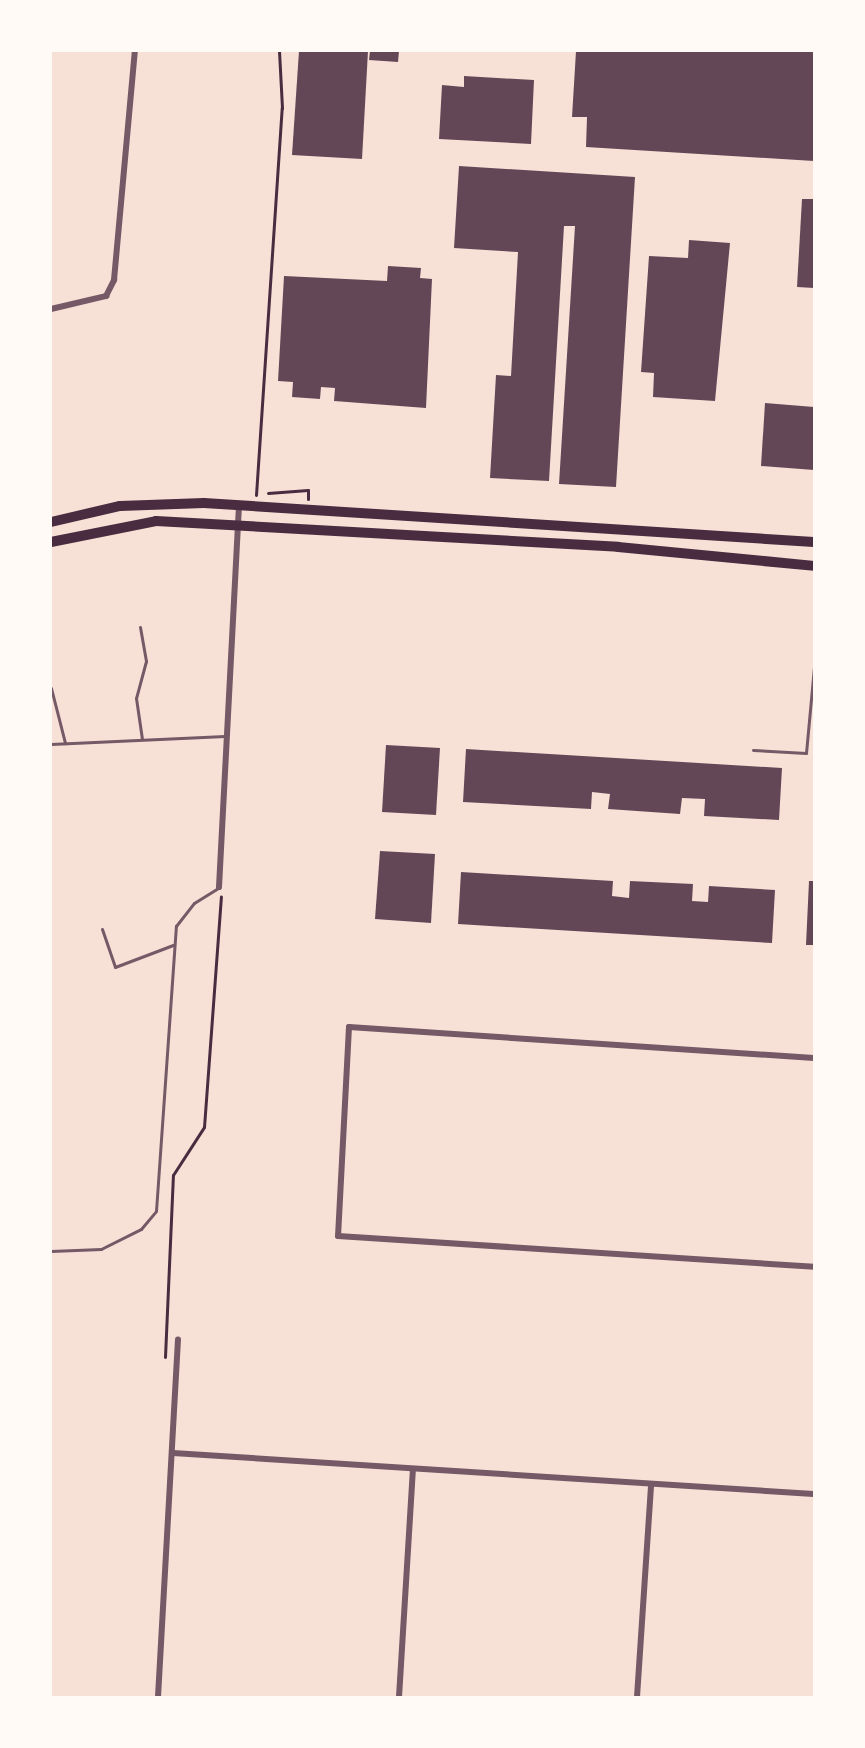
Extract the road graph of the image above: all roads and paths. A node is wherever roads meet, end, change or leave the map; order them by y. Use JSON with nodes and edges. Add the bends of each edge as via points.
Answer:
{"nodes":[{"id":1,"x":135,"y":51,"type":"edge"},
{"id":2,"x":279,"y":51,"type":"edge"},
{"id":3,"x":51,"y":309,"type":"edge"},
{"id":4,"x":256,"y":496,"type":"dead end"},
{"id":5,"x":239,"y":505,"type":"junction"},
{"id":6,"x":51,"y":522,"type":"edge"},
{"id":7,"x":238,"y":525,"type":"junction"},
{"id":8,"x":51,"y":542,"type":"edge"},
{"id":9,"x":814,"y":542,"type":"edge"},
{"id":10,"x":814,"y":566,"type":"edge"},
{"id":11,"x":140,"y":627,"type":"dead end"},
{"id":12,"x":814,"y":667,"type":"edge"},
{"id":13,"x":51,"y":688,"type":"edge"},
{"id":14,"x":225,"y":736,"type":"junction"},
{"id":15,"x":142,"y":739,"type":"junction"},
{"id":16,"x":65,"y":743,"type":"junction"},
{"id":17,"x":51,"y":744,"type":"edge"},
{"id":18,"x":753,"y":750,"type":"dead end"},
{"id":19,"x":219,"y":887,"type":"junction"},
{"id":20,"x":102,"y":929,"type":"dead end"},
{"id":21,"x":173,"y":945,"type":"junction"},
{"id":22,"x":814,"y":1058,"type":"edge"},
{"id":23,"x":51,"y":1251,"type":"edge"},
{"id":24,"x":814,"y":1266,"type":"edge"},
{"id":25,"x":178,"y":1340,"type":"dead end"},
{"id":26,"x":164,"y":1367,"type":"dead end"},
{"id":27,"x":173,"y":1453,"type":"junction"},
{"id":28,"x":413,"y":1471,"type":"junction"},
{"id":29,"x":651,"y":1485,"type":"junction"},
{"id":30,"x":814,"y":1494,"type":"edge"},
{"id":31,"x":158,"y":1697,"type":"edge"},
{"id":32,"x":399,"y":1697,"type":"edge"},
{"id":33,"x":637,"y":1697,"type":"edge"}],
"edges":[{"from":1,"to":3,"type":"street","via":[[114,280],[106,296]]},
{"from":2,"to":4,"type":"path","via":[[282,108]]},
{"from":5,"to":6,"type":"main road","via":[[120,506]]},
{"from":5,"to":7,"type":"street"},
{"from":5,"to":9,"type":"main road"},
{"from":7,"to":8,"type":"main road","via":[[123,524]]},
{"from":7,"to":10,"type":"main road","via":[[664,550]]},
{"from":7,"to":14,"type":"street"},
{"from":11,"to":15,"type":"lane","via":[[146,662],[136,698]]},
{"from":12,"to":18,"type":"lane","via":[[806,753]]},
{"from":13,"to":16,"type":"lane"},
{"from":14,"to":15,"type":"lane"},
{"from":14,"to":19,"type":"street"},
{"from":15,"to":16,"type":"lane"},
{"from":16,"to":17,"type":"lane"},
{"from":19,"to":21,"type":"lane","via":[[194,903],[176,926]]},
{"from":19,"to":26,"type":"path","via":[[204,1127],[173,1175]]},
{"from":20,"to":21,"type":"lane","via":[[115,967]]},
{"from":21,"to":23,"type":"lane","via":[[156,1211],[141,1229],[101,1249]]},
{"from":22,"to":24,"type":"street","via":[[349,1027],[338,1236]]},
{"from":25,"to":27,"type":"street"},
{"from":27,"to":28,"type":"street"},
{"from":27,"to":31,"type":"street"},
{"from":28,"to":29,"type":"street"},
{"from":28,"to":32,"type":"street"},
{"from":29,"to":30,"type":"street"},
{"from":29,"to":33,"type":"street"}]}
